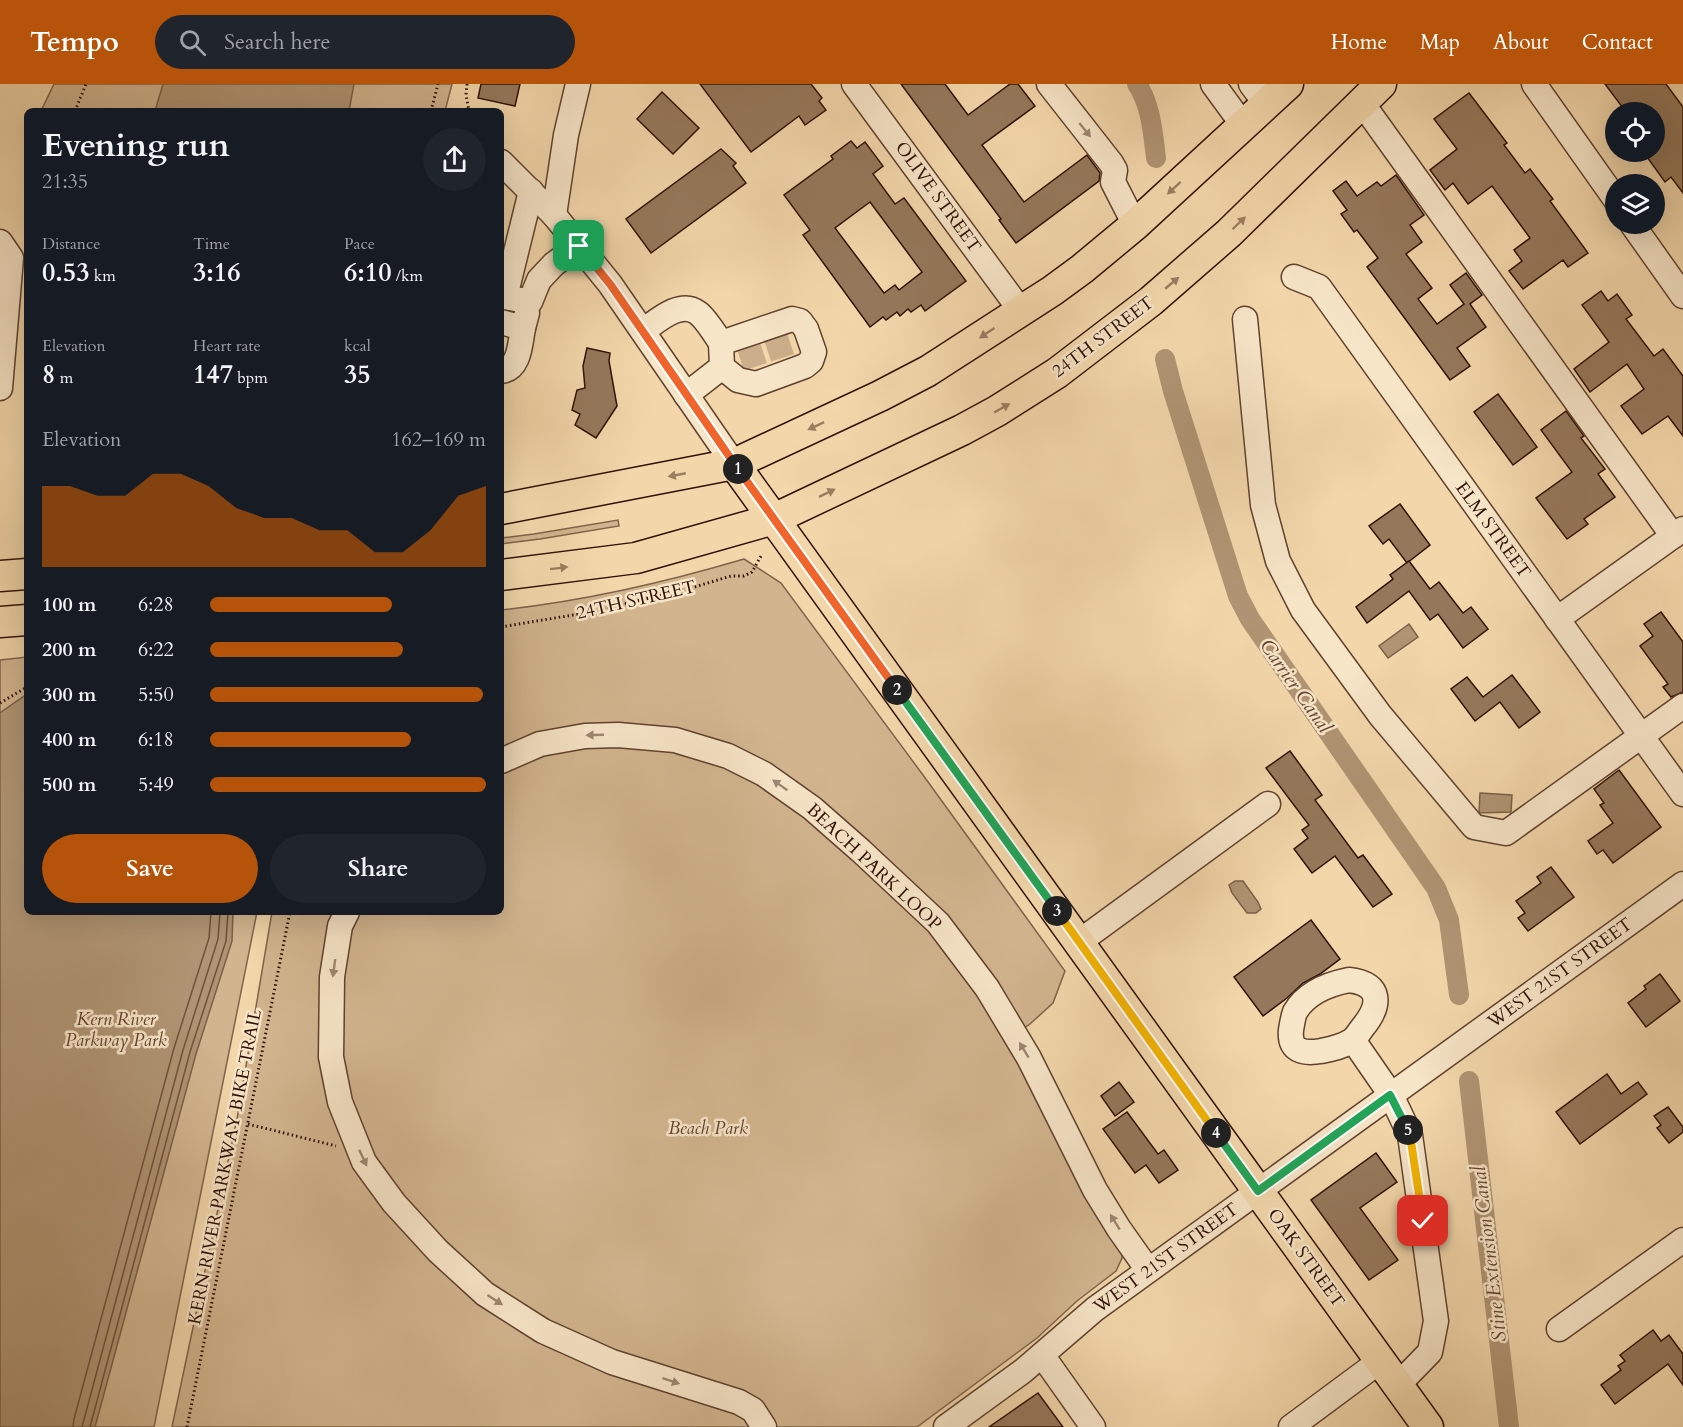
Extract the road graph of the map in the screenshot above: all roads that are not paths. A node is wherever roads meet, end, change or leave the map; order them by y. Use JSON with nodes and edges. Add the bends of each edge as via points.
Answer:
{"nodes":[{"id":1,"x":578,"y":84,"type":"edge"},
{"id":2,"x":854,"y":84,"type":"edge"},
{"id":3,"x":1049,"y":84,"type":"edge"},
{"id":4,"x":1213,"y":84,"type":"edge"},
{"id":5,"x":1288,"y":84,"type":"edge"},
{"id":6,"x":1534,"y":84,"type":"edge"},
{"id":7,"x":1373,"y":91,"type":"edge"},
{"id":8,"x":1258,"y":94,"type":"edge"},
{"id":9,"x":1243,"y":125,"type":"junction"},
{"id":10,"x":504,"y":165,"type":"edge"},
{"id":11,"x":1605,"y":184,"type":"edge"},
{"id":12,"x":531,"y":191,"type":"junction"},
{"id":13,"x":554,"y":215,"type":"junction"},
{"id":14,"x":1135,"y":225,"type":"junction"},
{"id":15,"x":1639,"y":234,"type":"edge"},
{"id":16,"x":579,"y":246,"type":"junction"},
{"id":17,"x":4,"y":254,"type":"edge"},
{"id":18,"x":1294,"y":277,"type":"dead end"},
{"id":19,"x":1683,"y":296,"type":"edge"},
{"id":20,"x":530,"y":302,"type":"junction"},
{"id":21,"x":1021,"y":311,"type":"junction"},
{"id":22,"x":1245,"y":318,"type":"dead end"},
{"id":23,"x":512,"y":325,"type":"edge"},
{"id":24,"x":643,"y":331,"type":"junction"},
{"id":25,"x":721,"y":343,"type":"junction"},
{"id":26,"x":722,"y":367,"type":"junction"},
{"id":27,"x":504,"y":371,"type":"edge"},
{"id":28,"x":0,"y":388,"type":"edge"},
{"id":29,"x":686,"y":394,"type":"junction"},
{"id":30,"x":734,"y":464,"type":"junction"},
{"id":31,"x":504,"y":508,"type":"edge"},
{"id":32,"x":774,"y":519,"type":"junction"},
{"id":33,"x":1678,"y":533,"type":"edge"},
{"id":34,"x":24,"y":574,"type":"edge"},
{"id":35,"x":504,"y":575,"type":"edge"},
{"id":36,"x":0,"y":576,"type":"edge"},
{"id":37,"x":1557,"y":619,"type":"junction"},
{"id":38,"x":24,"y":620,"type":"edge"},
{"id":39,"x":0,"y":622,"type":"edge"},
{"id":40,"x":1683,"y":706,"type":"edge"},
{"id":41,"x":1642,"y":736,"type":"junction"},
{"id":42,"x":504,"y":760,"type":"edge"},
{"id":43,"x":1683,"y":794,"type":"edge"},
{"id":44,"x":1268,"y":804,"type":"dead end"},
{"id":45,"x":1683,"y":884,"type":"edge"},
{"id":46,"x":346,"y":915,"type":"edge"},
{"id":47,"x":1079,"y":942,"type":"junction"},
{"id":48,"x":1353,"y":1040,"type":"dead end"},
{"id":49,"x":1390,"y":1095,"type":"junction"},
{"id":50,"x":1258,"y":1191,"type":"junction"},
{"id":51,"x":1683,"y":1240,"type":"edge"},
{"id":52,"x":1148,"y":1270,"type":"junction"},
{"id":53,"x":1559,"y":1329,"type":"dead end"},
{"id":54,"x":1042,"y":1354,"type":"junction"},
{"id":55,"x":1380,"y":1361,"type":"junction"},
{"id":56,"x":1398,"y":1385,"type":"junction"},
{"id":57,"x":764,"y":1427,"type":"edge"},
{"id":58,"x":946,"y":1427,"type":"edge"},
{"id":59,"x":1093,"y":1427,"type":"edge"},
{"id":60,"x":1291,"y":1427,"type":"edge"},
{"id":61,"x":1428,"y":1427,"type":"edge"}],
"edges":[{"from":1,"to":13,"type":"street"},
{"from":2,"to":21,"type":"street","name":"OLIVE STREET"},
{"from":3,"to":14,"type":"street","one_way":true,"via":[[1111,163],[1115,170],[1113,182]]},
{"from":4,"to":9,"type":"street"},
{"from":5,"to":8,"type":"main road"},
{"from":6,"to":11,"type":"street"},
{"from":32,"to":7,"type":"main road","name":"24TH STREET","one_way":true,"via":[[962,430],[1057,374],[1196,263]]},
{"from":7,"to":33,"type":"street"},
{"from":8,"to":9,"type":"main road"},
{"from":9,"to":14,"type":"main road","one_way":true},
{"from":10,"to":12,"type":"street","name":"OAK STREET"},
{"from":12,"to":13,"type":"street","name":"OAK STREET"},
{"from":12,"to":20,"type":"street","via":[[505,297]]},
{"from":13,"to":16,"type":"street","name":"OAK STREET"},
{"from":14,"to":21,"type":"main road"},
{"from":15,"to":19,"type":"street"},
{"from":16,"to":20,"type":"street","via":[[539,280]]},
{"from":16,"to":24,"type":"street","name":"OAK STREET"},
{"from":17,"to":28,"type":"street"},
{"from":18,"to":37,"type":"street","name":"ELM STREET","via":[[1319,287]]},
{"from":20,"to":23,"type":"street"},
{"from":21,"to":30,"type":"main road","one_way":true,"via":[[927,371]]},
{"from":22,"to":41,"type":"street","via":[[1263,505],[1278,561],[1303,610],[1380,715],[1474,828],[1506,833]]},
{"from":23,"to":27,"type":"street","via":[[516,363]]},
{"from":24,"to":25,"type":"street","via":[[672,311],[687,309],[697,312]]},
{"from":24,"to":29,"type":"street","name":"OAK STREET"},
{"from":25,"to":26,"type":"street"},
{"from":25,"to":26,"type":"street","via":[[774,330],[792,319],[800,321],[806,329],[814,352],[805,366],[786,367],[759,377],[756,384],[738,380]]},
{"from":26,"to":29,"type":"street"},
{"from":29,"to":30,"type":"street","name":"OAK STREET"},
{"from":30,"to":31,"type":"main road","one_way":true},
{"from":30,"to":32,"type":"main road","name":"OAK STREET"},
{"from":35,"to":32,"type":"main road","name":"24TH STREET","one_way":true,"via":[[636,558]]},
{"from":32,"to":47,"type":"main road","name":"OAK STREET"},
{"from":33,"to":37,"type":"street"},
{"from":34,"to":36,"type":"main road"},
{"from":37,"to":41,"type":"street","name":"ELM STREET"},
{"from":38,"to":39,"type":"main road"},
{"from":40,"to":41,"type":"street"},
{"from":41,"to":43,"type":"street","name":"ELM STREET"},
{"from":52,"to":42,"type":"street","name":"BEACH PARK LOOP","one_way":true,"via":[[1095,1190],[1029,1058],[987,988],[938,923],[812,808],[764,774],[728,756],[675,740],[585,736],[540,744]]},
{"from":44,"to":47,"type":"street"},
{"from":45,"to":49,"type":"street","name":"WEST 21ST STREET"},
{"from":46,"to":57,"type":"street","one_way":true,"via":[[340,926],[332,977],[331,1057],[340,1102],[364,1162],[394,1203],[485,1294],[543,1331],[612,1362],[746,1405]]},
{"from":47,"to":50,"type":"main road","name":"OAK STREET"},
{"from":48,"to":49,"type":"street"},
{"from":49,"to":50,"type":"street","name":"WEST 21ST STREET"},
{"from":49,"to":56,"type":"street","via":[[1410,1135],[1436,1321],[1430,1352]]},
{"from":50,"to":52,"type":"street","name":"WEST 21ST STREET"},
{"from":50,"to":55,"type":"main road","name":"OAK STREET"},
{"from":51,"to":53,"type":"street"},
{"from":52,"to":54,"type":"street","name":"WEST 21ST STREET"},
{"from":54,"to":58,"type":"street","name":"WEST 21ST STREET"},
{"from":54,"to":59,"type":"street"},
{"from":55,"to":56,"type":"main road","name":"OAK STREET"},
{"from":55,"to":60,"type":"street"},
{"from":56,"to":61,"type":"main road","name":"OAK STREET"}]}
